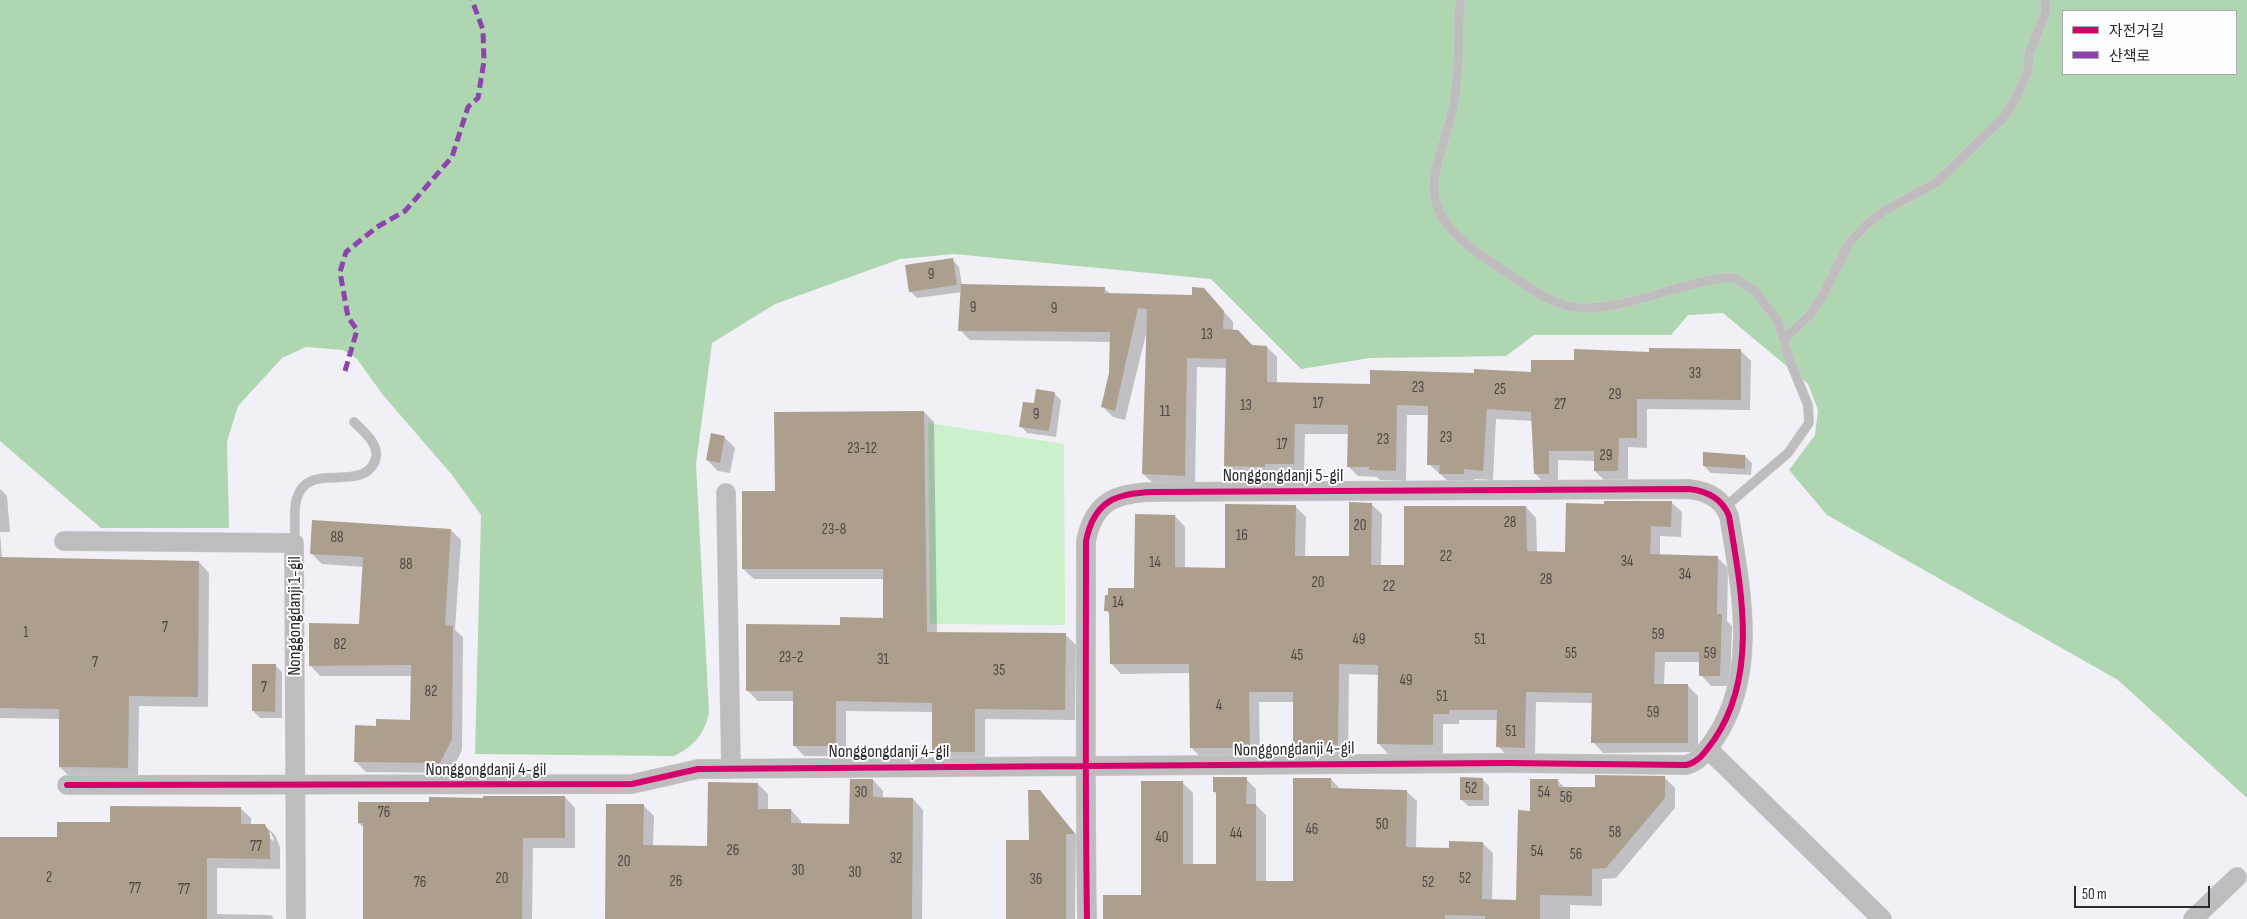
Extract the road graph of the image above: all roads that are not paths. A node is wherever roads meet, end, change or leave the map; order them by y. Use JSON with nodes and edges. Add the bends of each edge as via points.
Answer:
{"nodes":[{"id":1,"x":1460,"y":0,"type":"edge"},
{"id":2,"x":2045,"y":0,"type":"edge"},
{"id":3,"x":1784,"y":338,"type":"junction"},
{"id":4,"x":354,"y":422,"type":"dead end"},
{"id":5,"x":726,"y":493,"type":"dead end"},
{"id":6,"x":1725,"y":507,"type":"junction"},
{"id":7,"x":64,"y":542,"type":"dead end"},
{"id":8,"x":294,"y":543,"type":"junction"},
{"id":9,"x":1708,"y":749,"type":"junction"},
{"id":10,"x":1086,"y":766,"type":"junction"},
{"id":11,"x":732,"y":768,"type":"junction"},
{"id":12,"x":67,"y":785,"type":"dead end"},
{"id":13,"x":295,"y":786,"type":"junction"},
{"id":14,"x":2237,"y":876,"type":"dead end"},
{"id":15,"x":296,"y":919,"type":"edge"},
{"id":16,"x":1087,"y":919,"type":"edge"},
{"id":17,"x":1882,"y":919,"type":"edge"},
{"id":18,"x":2193,"y":919,"type":"edge"}],
"edges":[{"from":1,"to":3,"type":"lane","via":[[1455,100],[1435,176],[1435,197],[1449,229],[1534,292],[1573,308],[1615,304],[1712,279],[1734,278],[1762,298],[1778,321]]},
{"from":2,"to":3,"type":"lane","via":[[2046,12],[2029,54],[2028,71],[2004,117],[1937,182],[1884,211],[1854,237],[1810,315]]},
{"from":3,"to":6,"type":"lane","via":[[1808,405],[1809,423],[1788,452]]},
{"from":4,"to":8,"type":"lane","via":[[375,447],[375,459],[370,469],[360,475],[313,480],[303,486],[296,496]]},
{"from":5,"to":11,"type":"street"},
{"from":6,"to":9,"type":"street","via":[[1741,594],[1743,644],[1730,706]]},
{"from":6,"to":10,"type":"street","name":"Nonggongdanji 5-gil","via":[[1709,494],[1689,489],[1153,492],[1119,496],[1098,511],[1086,541]]},
{"from":7,"to":8,"type":"street","name":"Nonggongdanji 1-gil"},
{"from":8,"to":13,"type":"street","name":"Nonggongdanji 1-gil"},
{"from":9,"to":10,"type":"street","name":"Nonggongdanji 4-gil","via":[[1695,762],[1686,765]]},
{"from":9,"to":17,"type":"street"},
{"from":10,"to":11,"type":"street","name":"Nonggongdanji 4-gil"},
{"from":10,"to":16,"type":"street","name":"Nonggongdanji 5-gil"},
{"from":11,"to":13,"type":"street","name":"Nonggongdanji 4-gil","via":[[698,769],[632,784]]},
{"from":12,"to":13,"type":"street","name":"Nonggongdanji 4-gil"},
{"from":13,"to":15,"type":"street","name":"Nonggongdanji 1-gil"},
{"from":14,"to":18,"type":"street"}]}
